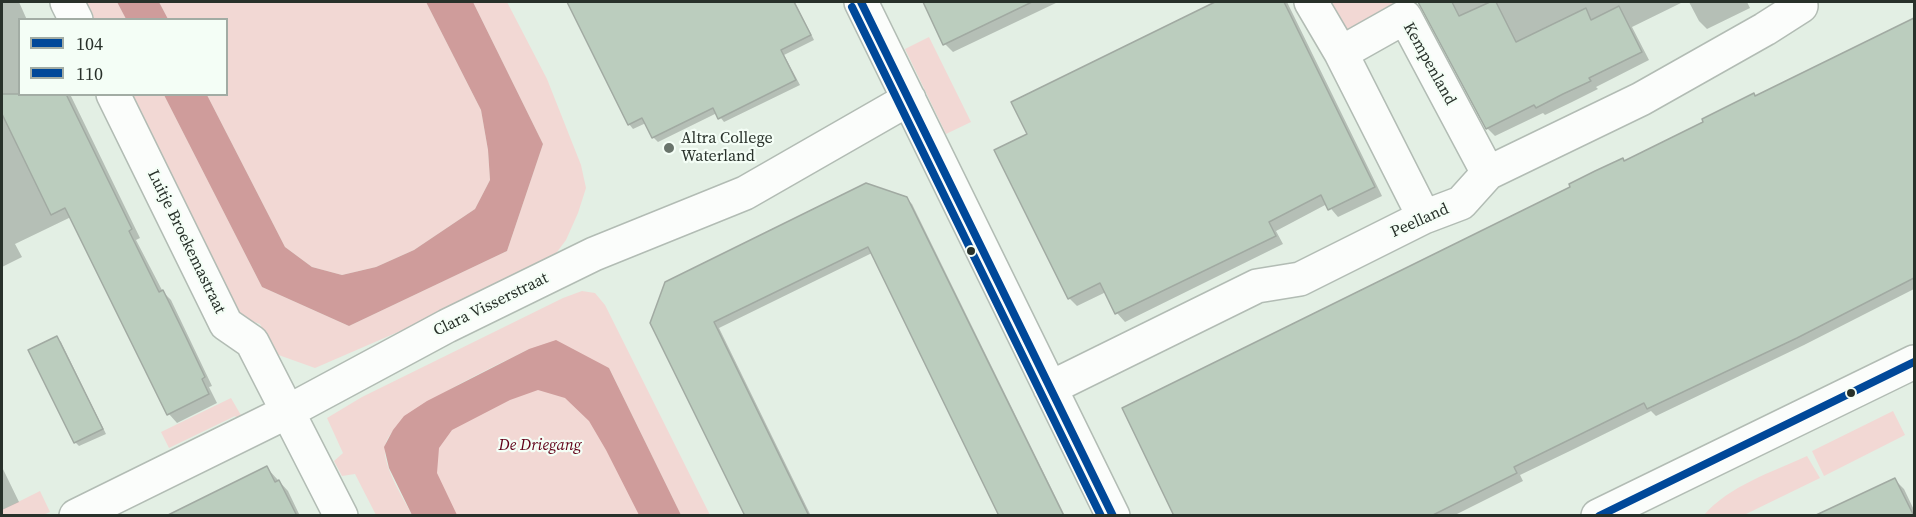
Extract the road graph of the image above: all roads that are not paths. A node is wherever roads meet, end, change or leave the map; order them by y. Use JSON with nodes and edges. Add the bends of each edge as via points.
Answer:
{"nodes":[{"id":1,"x":67,"y":2,"type":"edge"},
{"id":2,"x":861,"y":2,"type":"edge"},
{"id":3,"x":1311,"y":2,"type":"edge"},
{"id":4,"x":1798,"y":2,"type":"edge"},
{"id":5,"x":75,"y":18,"type":"edge"},
{"id":6,"x":1341,"y":53,"type":"junction"},
{"id":7,"x":114,"y":96,"type":"edge"},
{"id":8,"x":909,"y":99,"type":"junction"},
{"id":9,"x":1488,"y":173,"type":"junction"},
{"id":10,"x":1424,"y":217,"type":"junction"},
{"id":11,"x":1914,"y":362,"type":"edge"},
{"id":12,"x":1050,"y":388,"type":"junction"},
{"id":13,"x":289,"y":411,"type":"junction"},
{"id":14,"x":1616,"y":512,"type":"edge"},
{"id":15,"x":76,"y":516,"type":"edge"},
{"id":16,"x":341,"y":516,"type":"edge"},
{"id":17,"x":1113,"y":516,"type":"edge"}],
"edges":[{"from":1,"to":5,"type":"street"},
{"from":2,"to":8,"type":"street"},
{"from":3,"to":6,"type":"street"},
{"from":4,"to":9,"type":"street","name":"Peelland","via":[[1801,6],[1765,29],[1641,99]]},
{"from":6,"to":9,"type":"street","name":"Kempenland","via":[[1405,17]]},
{"from":6,"to":10,"type":"street"},
{"from":7,"to":13,"type":"street","name":"Luitje Broekemastraat","via":[[226,324],[252,342]]},
{"from":8,"to":12,"type":"street"},
{"from":8,"to":13,"type":"street","name":"Clara Visserstraat","via":[[745,193],[594,254],[447,326]]},
{"from":9,"to":10,"type":"street","name":"Peelland","via":[[1461,202]]},
{"from":10,"to":12,"type":"street","name":"Peelland","via":[[1300,279],[1257,286]]},
{"from":11,"to":14,"type":"street"},
{"from":12,"to":17,"type":"street"},
{"from":13,"to":15,"type":"street","name":"Clara Visserstraat"},
{"from":13,"to":16,"type":"street","name":"Luitje Broekemastraat"}]}
